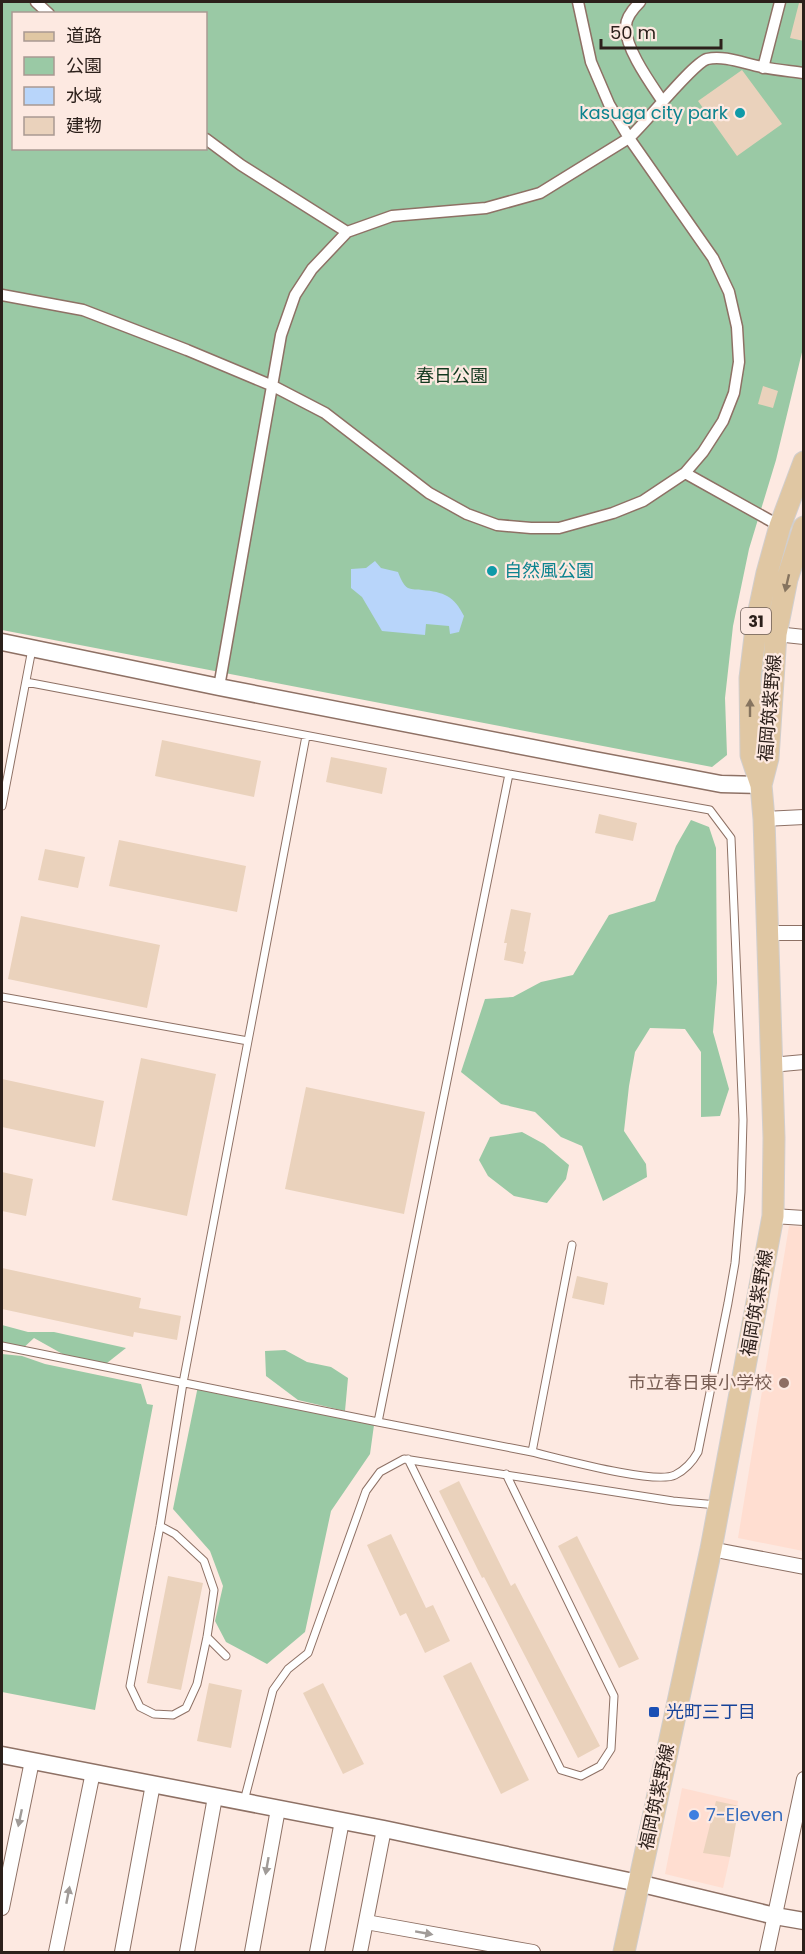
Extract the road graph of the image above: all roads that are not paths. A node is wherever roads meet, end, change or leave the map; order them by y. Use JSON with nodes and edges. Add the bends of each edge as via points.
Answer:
{"nodes":[{"id":1,"x":578,"y":2,"type":"edge"},
{"id":2,"x":640,"y":2,"type":"edge"},
{"id":3,"x":780,"y":2,"type":"edge"},
{"id":4,"x":763,"y":68,"type":"junction"},
{"id":5,"x":804,"y":73,"type":"edge"},
{"id":6,"x":663,"y":102,"type":"junction"},
{"id":7,"x":629,"y":138,"type":"junction"},
{"id":8,"x":207,"y":140,"type":"edge"},
{"id":9,"x":347,"y":232,"type":"junction"},
{"id":10,"x":2,"y":295,"type":"edge"},
{"id":11,"x":273,"y":386,"type":"junction"},
{"id":12,"x":804,"y":462,"type":"edge"},
{"id":13,"x":685,"y":473,"type":"junction"},
{"id":14,"x":780,"y":526,"type":"junction"},
{"id":15,"x":804,"y":527,"type":"edge"},
{"id":16,"x":776,"y":634,"type":"junction"},
{"id":17,"x":804,"y":637,"type":"edge"},
{"id":18,"x":2,"y":642,"type":"edge"},
{"id":19,"x":32,"y":648,"type":"junction"},
{"id":20,"x":26,"y":682,"type":"junction"},
{"id":21,"x":219,"y":687,"type":"junction"},
{"id":22,"x":306,"y":736,"type":"junction"},
{"id":23,"x":5,"y":771,"type":"edge"},
{"id":24,"x":509,"y":774,"type":"junction"},
{"id":25,"x":761,"y":785,"type":"junction"},
{"id":26,"x":2,"y":806,"type":"edge"},
{"id":27,"x":804,"y":817,"type":"edge"},
{"id":28,"x":764,"y":819,"type":"junction"},
{"id":29,"x":766,"y":933,"type":"junction"},
{"id":30,"x":804,"y":933,"type":"edge"},
{"id":31,"x":2,"y":997,"type":"edge"},
{"id":32,"x":248,"y":1041,"type":"junction"},
{"id":33,"x":804,"y":1062,"type":"edge"},
{"id":34,"x":771,"y":1065,"type":"junction"},
{"id":35,"x":773,"y":1216,"type":"junction"},
{"id":36,"x":804,"y":1218,"type":"edge"},
{"id":37,"x":572,"y":1245,"type":"dead end"},
{"id":38,"x":2,"y":1346,"type":"edge"},
{"id":39,"x":183,"y":1383,"type":"junction"},
{"id":40,"x":378,"y":1422,"type":"junction"},
{"id":41,"x":532,"y":1452,"type":"junction"},
{"id":42,"x":408,"y":1459,"type":"junction"},
{"id":43,"x":506,"y":1474,"type":"junction"},
{"id":44,"x":719,"y":1505,"type":"junction"},
{"id":45,"x":160,"y":1526,"type":"junction"},
{"id":46,"x":711,"y":1550,"type":"junction"},
{"id":47,"x":804,"y":1567,"type":"edge"},
{"id":48,"x":207,"y":1637,"type":"junction"},
{"id":49,"x":226,"y":1656,"type":"dead end"},
{"id":50,"x":2,"y":1755,"type":"edge"},
{"id":51,"x":32,"y":1761,"type":"junction"},
{"id":52,"x":93,"y":1772,"type":"junction"},
{"id":53,"x":804,"y":1779,"type":"edge"},
{"id":54,"x":153,"y":1784,"type":"junction"},
{"id":55,"x":215,"y":1797,"type":"junction"},
{"id":56,"x":244,"y":1802,"type":"junction"},
{"id":57,"x":278,"y":1809,"type":"junction"},
{"id":58,"x":342,"y":1821,"type":"junction"},
{"id":59,"x":384,"y":1828,"type":"junction"},
{"id":60,"x":638,"y":1883,"type":"junction"},
{"id":61,"x":2,"y":1908,"type":"edge"},
{"id":62,"x":775,"y":1916,"type":"junction"},
{"id":63,"x":804,"y":1921,"type":"edge"},
{"id":64,"x":366,"y":1922,"type":"junction"},
{"id":65,"x":56,"y":1953,"type":"edge"},
{"id":66,"x":122,"y":1953,"type":"edge"},
{"id":67,"x":187,"y":1953,"type":"edge"},
{"id":68,"x":252,"y":1953,"type":"edge"},
{"id":69,"x":317,"y":1953,"type":"edge"},
{"id":70,"x":360,"y":1953,"type":"edge"},
{"id":71,"x":533,"y":1953,"type":"edge"},
{"id":72,"x":624,"y":1953,"type":"edge"},
{"id":73,"x":767,"y":1953,"type":"edge"}],
"edges":[{"from":1,"to":7,"type":"street","via":[[591,62]]},
{"from":2,"to":6,"type":"street","via":[[626,25],[628,41]]},
{"from":3,"to":4,"type":"street"},
{"from":4,"to":5,"type":"street"},
{"from":4,"to":6,"type":"street","via":[[706,59]]},
{"from":6,"to":7,"type":"street"},
{"from":7,"to":9,"type":"street","via":[[540,193],[486,208],[392,216]]},
{"from":7,"to":13,"type":"street","via":[[713,258],[729,292],[737,327],[739,362],[734,393],[723,421]]},
{"from":8,"to":9,"type":"street"},
{"from":9,"to":11,"type":"street","via":[[312,269],[295,295],[281,335]]},
{"from":10,"to":11,"type":"street","via":[[84,310]]},
{"from":11,"to":13,"type":"street","via":[[326,413],[429,493],[497,525],[560,528],[644,501]]},
{"from":11,"to":21,"type":"street"},
{"from":12,"to":14,"type":"main road","name":"福岡筑紫野線","number":"31"},
{"from":13,"to":14,"type":"street"},
{"from":25,"to":14,"type":"main road","name":"福岡筑紫野線","number":"31","one_way":true,"via":[[751,755],[750,678],[757,620]]},
{"from":15,"to":16,"type":"main road","name":"福岡筑紫野線","number":"31","one_way":true,"via":[[787,579]]},
{"from":16,"to":17,"type":"street"},
{"from":16,"to":25,"type":"main road","name":"福岡筑紫野線","number":"31","via":[[768,758]]},
{"from":18,"to":19,"type":"street"},
{"from":19,"to":20,"type":"lane"},
{"from":19,"to":21,"type":"street"},
{"from":20,"to":22,"type":"lane"},
{"from":20,"to":23,"type":"lane"},
{"from":21,"to":25,"type":"street","via":[[710,782]]},
{"from":22,"to":24,"type":"lane"},
{"from":22,"to":32,"type":"lane"},
{"from":23,"to":26,"type":"lane"},
{"from":24,"to":40,"type":"lane"},
{"from":24,"to":41,"type":"lane","via":[[710,810],[731,838],[743,1120],[735,1263],[698,1452],[692,1462],[674,1476],[649,1477]]},
{"from":25,"to":28,"type":"main road","name":"福岡筑紫野線","number":"31"},
{"from":27,"to":28,"type":"street"},
{"from":28,"to":29,"type":"main road","name":"福岡筑紫野線","number":"31"},
{"from":29,"to":30,"type":"street"},
{"from":29,"to":34,"type":"main road","name":"福岡筑紫野線","number":"31"},
{"from":31,"to":32,"type":"lane"},
{"from":32,"to":39,"type":"lane"},
{"from":33,"to":34,"type":"street"},
{"from":34,"to":35,"type":"main road","name":"福岡筑紫野線","number":"31"},
{"from":35,"to":36,"type":"street"},
{"from":35,"to":44,"type":"main road","name":"福岡筑紫野線","number":"31"},
{"from":37,"to":41,"type":"lane"},
{"from":38,"to":39,"type":"lane"},
{"from":39,"to":40,"type":"lane"},
{"from":39,"to":45,"type":"lane"},
{"from":40,"to":41,"type":"lane"},
{"from":42,"to":43,"type":"lane"},
{"from":42,"to":43,"type":"lane","via":[[561,1770],[581,1776],[600,1766],[610,1749],[614,1696]]},
{"from":42,"to":56,"type":"lane","via":[[380,1472],[366,1491],[308,1653],[273,1690]]},
{"from":43,"to":44,"type":"lane"},
{"from":44,"to":46,"type":"main road","name":"福岡筑紫野線","number":"31"},
{"from":45,"to":48,"type":"lane","via":[[175,1534],[204,1561],[214,1590]]},
{"from":45,"to":48,"type":"lane","via":[[130,1686],[140,1707],[154,1714],[173,1715],[186,1708],[197,1684]]},
{"from":46,"to":47,"type":"street"},
{"from":46,"to":60,"type":"main road","name":"福岡筑紫野線","number":"31"},
{"from":48,"to":49,"type":"lane"},
{"from":50,"to":51,"type":"street"},
{"from":51,"to":52,"type":"street"},
{"from":51,"to":61,"type":"street","one_way":true},
{"from":52,"to":54,"type":"street"},
{"from":65,"to":52,"type":"street","one_way":true},
{"from":53,"to":62,"type":"street"},
{"from":54,"to":55,"type":"street"},
{"from":54,"to":66,"type":"street"},
{"from":55,"to":56,"type":"street"},
{"from":55,"to":67,"type":"street"},
{"from":56,"to":57,"type":"street"},
{"from":57,"to":58,"type":"street"},
{"from":57,"to":68,"type":"street","one_way":true},
{"from":58,"to":59,"type":"street"},
{"from":58,"to":69,"type":"street"},
{"from":59,"to":60,"type":"street"},
{"from":59,"to":64,"type":"street"},
{"from":60,"to":62,"type":"street"},
{"from":60,"to":72,"type":"main road","name":"福岡筑紫野線","number":"31"},
{"from":62,"to":63,"type":"street"},
{"from":62,"to":73,"type":"street"},
{"from":64,"to":70,"type":"street"},
{"from":64,"to":71,"type":"street","one_way":true}]}
